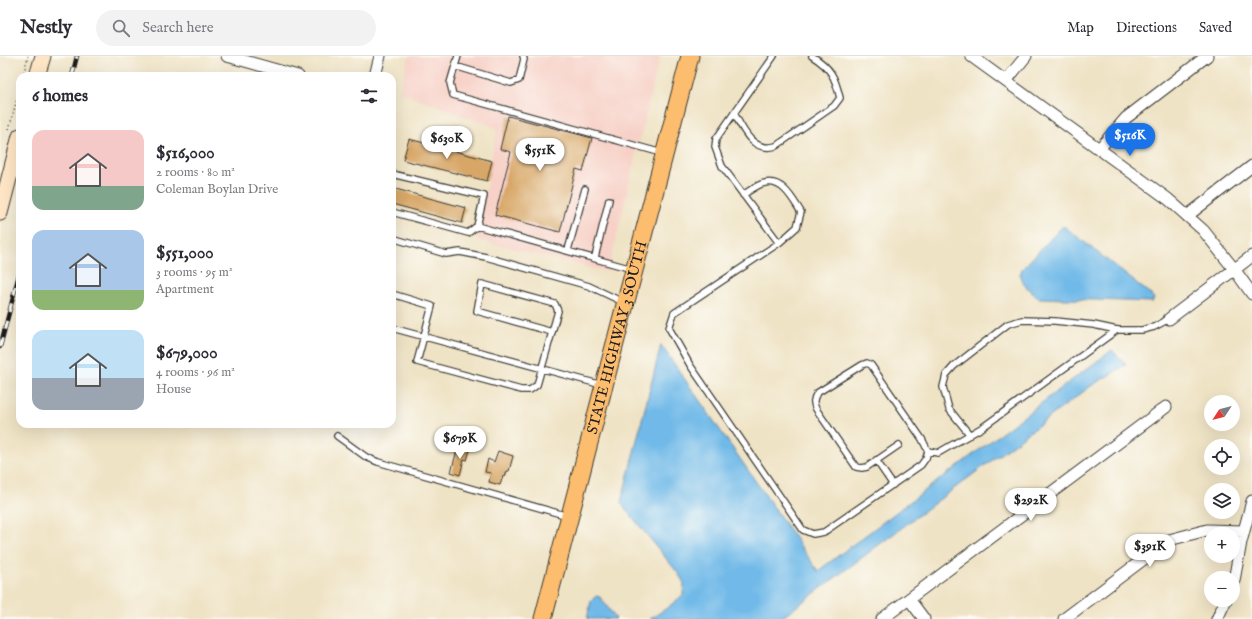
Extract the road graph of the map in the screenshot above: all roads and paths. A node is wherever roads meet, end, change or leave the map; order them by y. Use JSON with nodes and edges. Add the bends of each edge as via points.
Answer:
{"nodes":[{"id":1,"x":28,"y":56,"type":"edge"},
{"id":2,"x":43,"y":56,"type":"edge"},
{"id":3,"x":227,"y":56,"type":"edge"},
{"id":4,"x":380,"y":56,"type":"edge"},
{"id":5,"x":458,"y":56,"type":"edge"},
{"id":6,"x":524,"y":56,"type":"edge"},
{"id":7,"x":690,"y":56,"type":"edge"},
{"id":8,"x":774,"y":56,"type":"edge"},
{"id":9,"x":812,"y":56,"type":"edge"},
{"id":10,"x":971,"y":56,"type":"edge"},
{"id":11,"x":1026,"y":56,"type":"edge"},
{"id":12,"x":1208,"y":56,"type":"edge"},
{"id":13,"x":455,"y":66,"type":"junction"},
{"id":14,"x":24,"y":72,"type":"edge"},
{"id":15,"x":38,"y":72,"type":"edge"},
{"id":16,"x":284,"y":72,"type":"edge"},
{"id":17,"x":376,"y":72,"type":"edge"},
{"id":18,"x":1006,"y":81,"type":"junction"},
{"id":19,"x":734,"y":113,"type":"junction"},
{"id":20,"x":15,"y":133,"type":"edge"},
{"id":21,"x":1099,"y":149,"type":"junction"},
{"id":22,"x":664,"y":153,"type":"junction"},
{"id":23,"x":1252,"y":166,"type":"edge"},
{"id":24,"x":396,"y":175,"type":"edge"},
{"id":25,"x":585,"y":189,"type":"dead end"},
{"id":26,"x":743,"y":195,"type":"junction"},
{"id":27,"x":609,"y":200,"type":"dead end"},
{"id":28,"x":0,"y":213,"type":"edge"},
{"id":29,"x":396,"y":213,"type":"edge"},
{"id":30,"x":1187,"y":216,"type":"junction"},
{"id":31,"x":477,"y":226,"type":"junction"},
{"id":32,"x":396,"y":239,"type":"edge"},
{"id":33,"x":779,"y":243,"type":"junction"},
{"id":34,"x":568,"y":250,"type":"junction"},
{"id":35,"x":1252,"y":256,"type":"edge"},
{"id":36,"x":595,"y":258,"type":"junction"},
{"id":37,"x":634,"y":269,"type":"junction"},
{"id":38,"x":1234,"y":269,"type":"junction"},
{"id":39,"x":1252,"y":294,"type":"edge"},
{"id":40,"x":396,"y":295,"type":"edge"},
{"id":41,"x":625,"y":303,"type":"junction"},
{"id":42,"x":1169,"y":319,"type":"joint"},
{"id":43,"x":396,"y":329,"type":"edge"},
{"id":44,"x":1117,"y":330,"type":"junction"},
{"id":45,"x":552,"y":332,"type":"junction"},
{"id":46,"x":424,"y":337,"type":"junction"},
{"id":47,"x":542,"y":369,"type":"junction"},
{"id":48,"x":604,"y":386,"type":"junction"},
{"id":49,"x":1166,"y":407,"type":"dead end"},
{"id":50,"x":970,"y":435,"type":"junction"},
{"id":51,"x":337,"y":436,"type":"dead end"},
{"id":52,"x":899,"y":445,"type":"dead end"},
{"id":53,"x":928,"y":451,"type":"junction"},
{"id":54,"x":876,"y":460,"type":"junction"},
{"id":55,"x":893,"y":485,"type":"junction"},
{"id":56,"x":1252,"y":501,"type":"edge"},
{"id":57,"x":570,"y":517,"type":"junction"},
{"id":58,"x":1244,"y":531,"type":"junction"},
{"id":59,"x":1236,"y":571,"type":"edge"},
{"id":60,"x":909,"y":599,"type":"junction"},
{"id":61,"x":1223,"y":607,"type":"edge"},
{"id":62,"x":543,"y":619,"type":"edge"},
{"id":63,"x":882,"y":619,"type":"edge"},
{"id":64,"x":924,"y":619,"type":"edge"},
{"id":65,"x":1064,"y":619,"type":"edge"},
{"id":66,"x":1217,"y":619,"type":"edge"}],
"edges":[{"from":1,"to":14,"type":"path"},
{"from":2,"to":15,"type":"street"},
{"from":3,"to":16,"type":"street"},
{"from":4,"to":17,"type":"street"},
{"from":5,"to":13,"type":"lane"},
{"from":6,"to":13,"type":"lane","via":[[519,80],[511,83]]},
{"from":7,"to":22,"type":"main road","name":"STATE HIGHWAY 3 SOUTH"},
{"from":8,"to":19,"type":"lane"},
{"from":9,"to":19,"type":"lane","via":[[835,80],[840,98],[834,106],[771,148],[756,145],[748,138]]},
{"from":10,"to":18,"type":"street"},
{"from":11,"to":18,"type":"street"},
{"from":12,"to":21,"type":"street","via":[[1126,118]]},
{"from":13,"to":22,"type":"lane","via":[[450,83],[453,95]]},
{"from":18,"to":21,"type":"street"},
{"from":19,"to":26,"type":"lane","via":[[716,139],[715,147],[722,166]]},
{"from":20,"to":28,"type":"street"},
{"from":21,"to":30,"type":"street","via":[[1168,199]]},
{"from":22,"to":37,"type":"main road","name":"STATE HIGHWAY 3 SOUTH"},
{"from":23,"to":30,"type":"street"},
{"from":24,"to":31,"type":"lane","via":[[484,196]]},
{"from":25,"to":34,"type":"lane"},
{"from":26,"to":33,"type":"lane"},
{"from":26,"to":33,"type":"lane","via":[[764,183],[777,183],[788,193],[801,212],[797,227]]},
{"from":27,"to":36,"type":"lane"},
{"from":29,"to":31,"type":"lane","via":[[468,233]]},
{"from":30,"to":38,"type":"street","via":[[1203,230]]},
{"from":31,"to":34,"type":"lane"},
{"from":32,"to":41,"type":"lane","via":[[446,254],[460,252],[486,257],[589,286]]},
{"from":33,"to":55,"type":"lane","via":[[674,313],[669,328],[690,365],[803,530],[813,534],[824,532]]},
{"from":34,"to":36,"type":"lane"},
{"from":35,"to":38,"type":"street"},
{"from":36,"to":37,"type":"lane"},
{"from":37,"to":41,"type":"main road","name":"STATE HIGHWAY 3 SOUTH"},
{"from":38,"to":39,"type":"street"},
{"from":38,"to":42,"type":"street"},
{"from":40,"to":46,"type":"lane","via":[[432,306]]},
{"from":41,"to":48,"type":"main road","name":"STATE HIGHWAY 3 SOUTH"},
{"from":42,"to":44,"type":"lane","via":[[1148,329]]},
{"from":43,"to":46,"type":"lane"},
{"from":44,"to":50,"type":"lane"},
{"from":44,"to":50,"type":"lane","via":[[1055,321],[1022,320],[1008,324],[946,375],[944,387],[949,409]]},
{"from":45,"to":45,"type":"lane","via":[[558,311],[555,304],[482,284],[477,311]]},
{"from":45,"to":47,"type":"lane"},
{"from":46,"to":47,"type":"lane"},
{"from":46,"to":47,"type":"lane","via":[[417,362],[521,390],[530,390],[537,385]]},
{"from":47,"to":48,"type":"lane"},
{"from":48,"to":57,"type":"main road","name":"STATE HIGHWAY 3 SOUTH"},
{"from":49,"to":60,"type":"street"},
{"from":50,"to":53,"type":"lane","via":[[938,454]]},
{"from":51,"to":57,"type":"lane","via":[[366,457],[378,462]]},
{"from":52,"to":54,"type":"lane"},
{"from":53,"to":54,"type":"lane","via":[[871,365],[867,363],[817,393],[814,404],[856,467],[867,467]]},
{"from":53,"to":55,"type":"lane","via":[[921,466]]},
{"from":54,"to":55,"type":"lane"},
{"from":56,"to":58,"type":"street"},
{"from":57,"to":62,"type":"main road","name":"STATE HIGHWAY 3 SOUTH"},
{"from":58,"to":59,"type":"street"},
{"from":58,"to":65,"type":"street","via":[[1207,530],[1169,540]]},
{"from":60,"to":63,"type":"street"},
{"from":60,"to":64,"type":"street"},
{"from":61,"to":66,"type":"street"}]}
